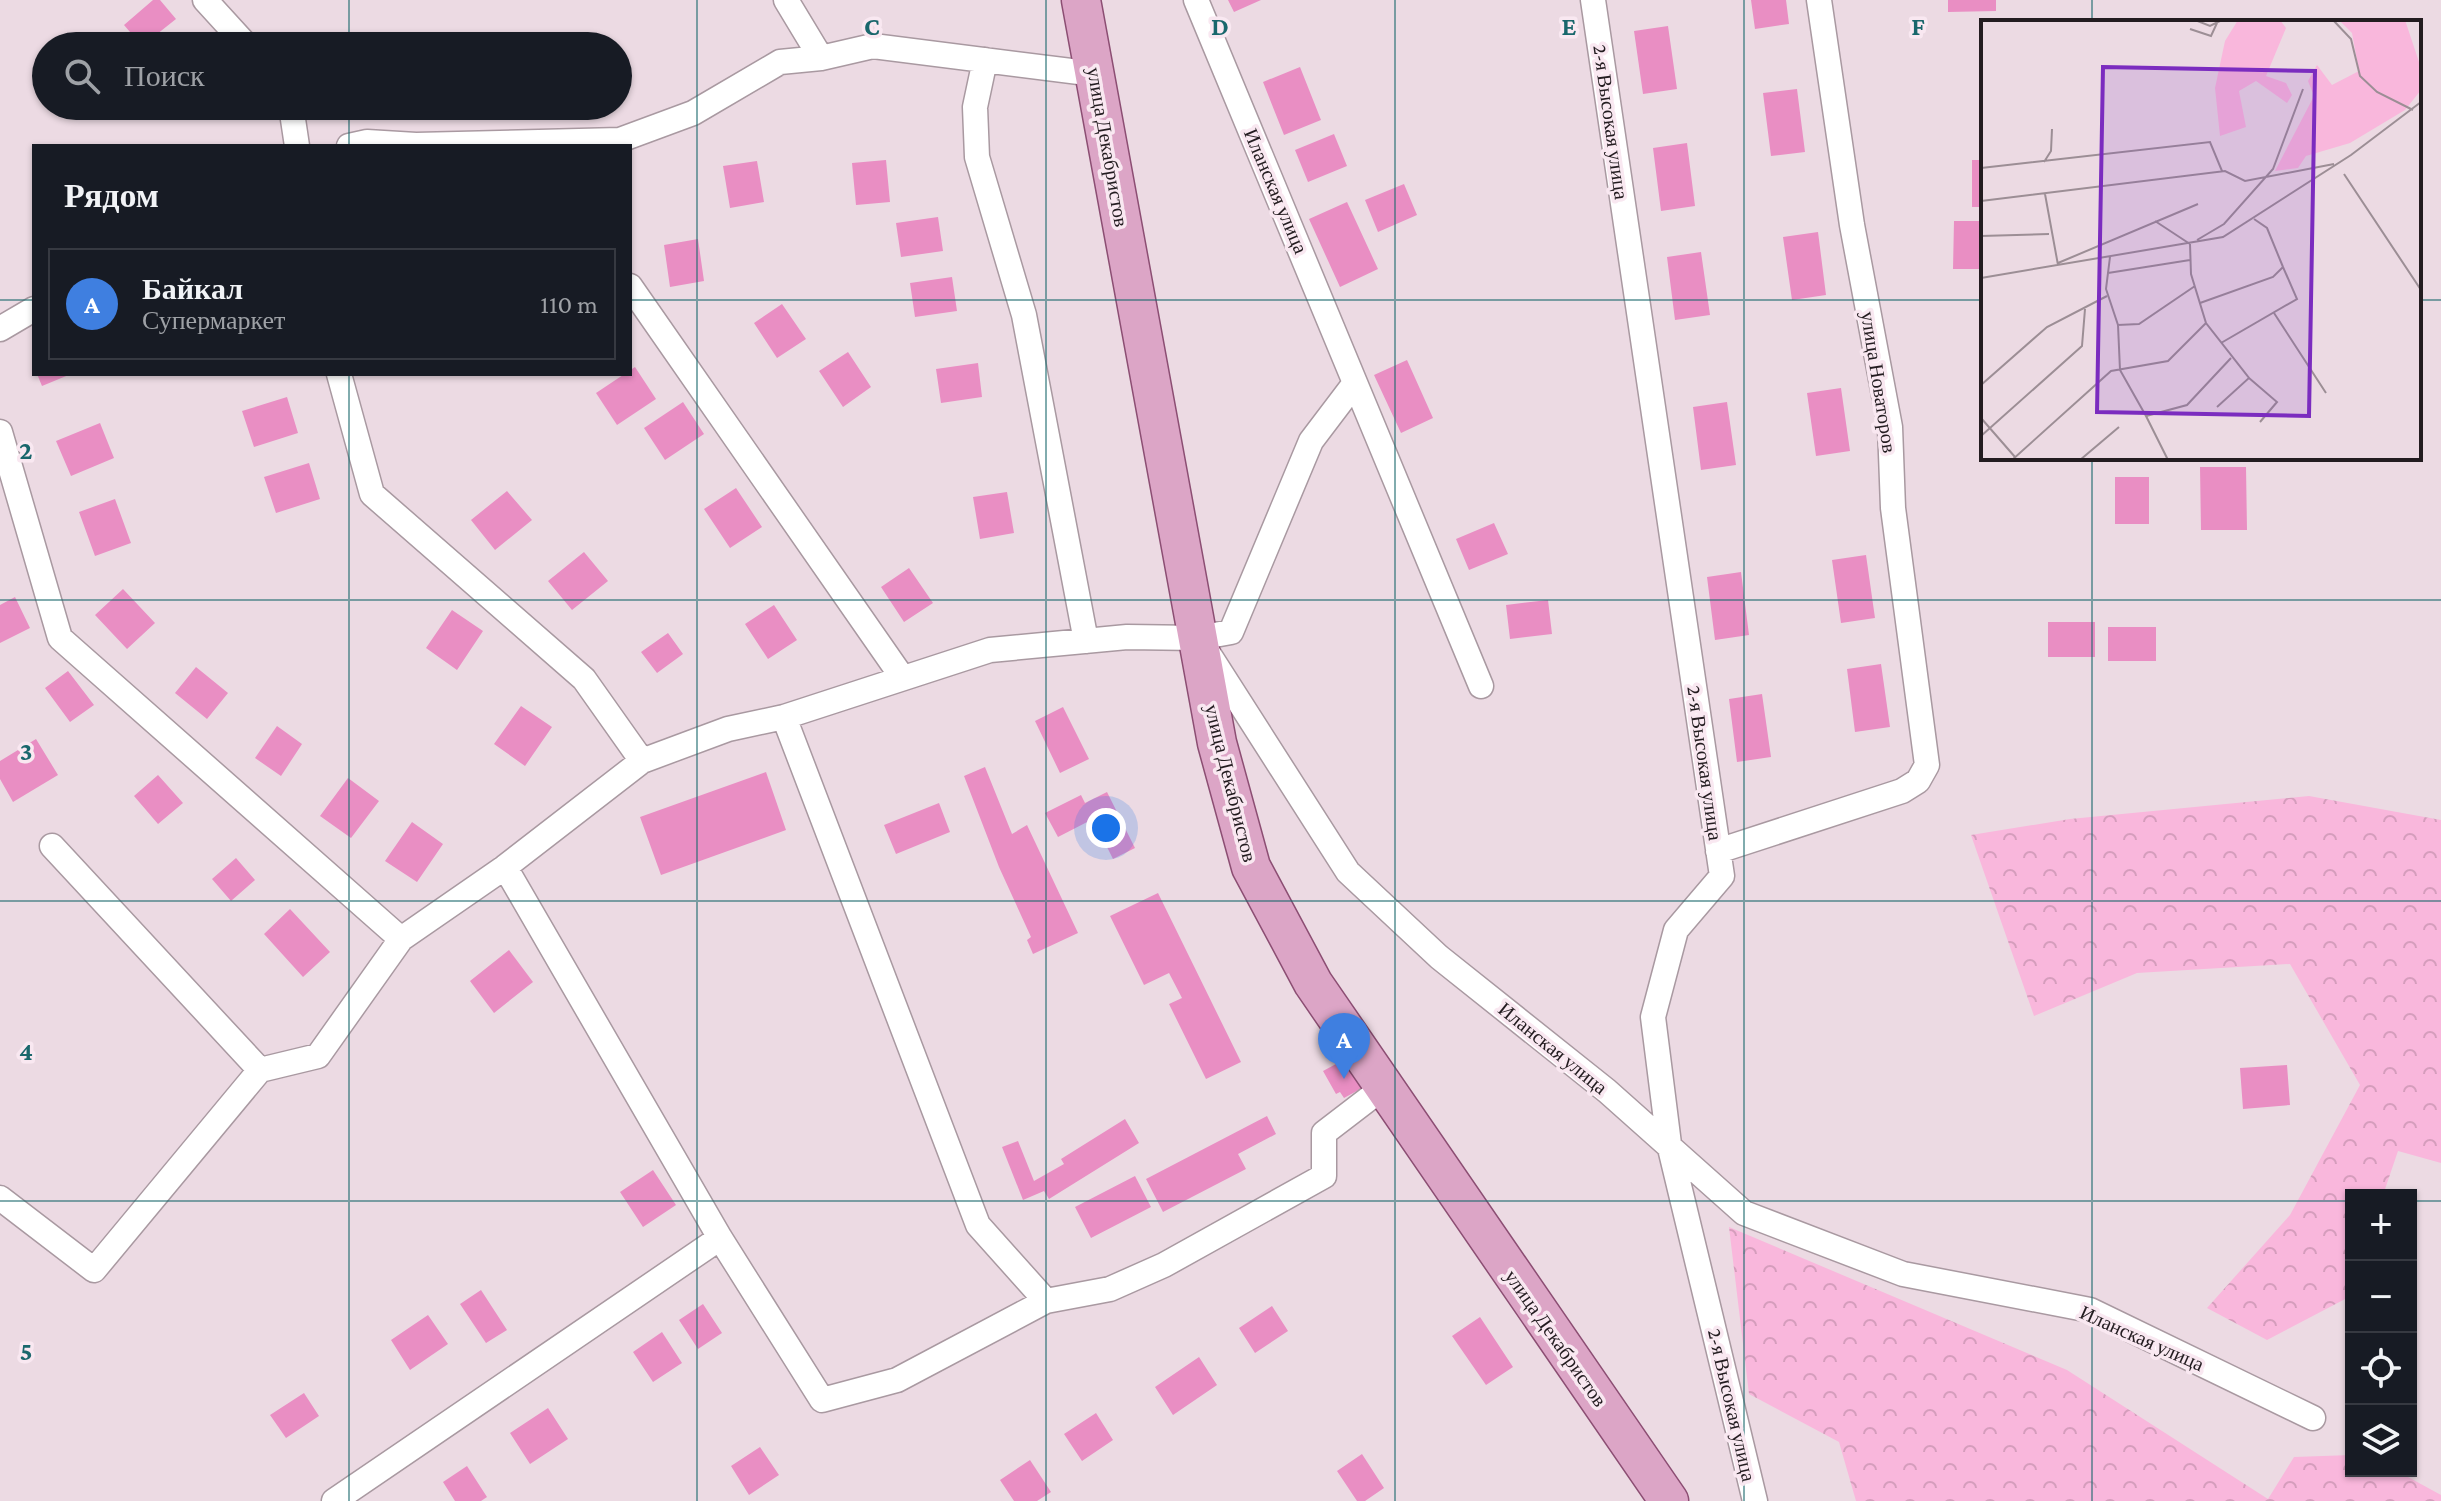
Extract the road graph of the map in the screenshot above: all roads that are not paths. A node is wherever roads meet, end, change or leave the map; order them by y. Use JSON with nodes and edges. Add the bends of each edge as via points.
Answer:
{"nodes":[{"id":1,"x":205,"y":0,"type":"edge"},
{"id":2,"x":786,"y":0,"type":"edge"},
{"id":3,"x":1081,"y":0,"type":"edge"},
{"id":4,"x":1196,"y":0,"type":"edge"},
{"id":5,"x":1593,"y":0,"type":"edge"},
{"id":6,"x":1819,"y":0,"type":"edge"},
{"id":7,"x":234,"y":32,"type":"edge"},
{"id":8,"x":821,"y":58,"type":"junction"},
{"id":9,"x":985,"y":60,"type":"junction"},
{"id":10,"x":1095,"y":74,"type":"junction"},
{"id":11,"x":293,"y":120,"type":"edge"},
{"id":12,"x":619,"y":143,"type":"edge"},
{"id":13,"x":297,"y":144,"type":"edge"},
{"id":14,"x":358,"y":144,"type":"edge"},
{"id":15,"x":400,"y":144,"type":"edge"},
{"id":16,"x":518,"y":144,"type":"edge"},
{"id":17,"x":632,"y":289,"type":"edge"},
{"id":18,"x":32,"y":310,"type":"edge"},
{"id":19,"x":0,"y":329,"type":"edge"},
{"id":20,"x":340,"y":376,"type":"edge"},
{"id":21,"x":1355,"y":383,"type":"junction"},
{"id":22,"x":0,"y":432,"type":"edge"},
{"id":23,"x":1198,"y":638,"type":"junction"},
{"id":24,"x":1086,"y":641,"type":"junction"},
{"id":25,"x":902,"y":677,"type":"junction"},
{"id":26,"x":1481,"y":686,"type":"dead end"},
{"id":27,"x":784,"y":717,"type":"junction"},
{"id":28,"x":642,"y":761,"type":"junction"},
{"id":29,"x":52,"y":846,"type":"dead end"},
{"id":30,"x":1718,"y":851,"type":"junction"},
{"id":31,"x":505,"y":867,"type":"junction"},
{"id":32,"x":401,"y":939,"type":"junction"},
{"id":33,"x":260,"y":1070,"type":"junction"},
{"id":34,"x":1384,"y":1087,"type":"junction"},
{"id":35,"x":1669,"y":1144,"type":"junction"},
{"id":36,"x":0,"y":1198,"type":"edge"},
{"id":37,"x":720,"y":1238,"type":"junction"},
{"id":38,"x":1046,"y":1301,"type":"junction"},
{"id":39,"x":2313,"y":1418,"type":"dead end"},
{"id":40,"x":334,"y":1501,"type":"edge"},
{"id":41,"x":1669,"y":1501,"type":"edge"},
{"id":42,"x":1755,"y":1501,"type":"edge"}],
"edges":[{"from":1,"to":7,"type":"street"},
{"from":2,"to":8,"type":"street"},
{"from":3,"to":10,"type":"main road","name":"улица Декабристов"},
{"from":4,"to":21,"type":"street","name":"Иланская улица"},
{"from":5,"to":30,"type":"street","name":"2-я Высокая улица"},
{"from":6,"to":30,"type":"street","name":"улица Новаторов","via":[[1852,225],[1890,427],[1893,508],[1927,765],[1918,781],[1902,791]]},
{"from":8,"to":9,"type":"street","via":[[873,46]]},
{"from":8,"to":12,"type":"street","via":[[780,62],[693,113]]},
{"from":9,"to":10,"type":"street"},
{"from":9,"to":24,"type":"street","via":[[975,107],[977,157],[1024,315]]},
{"from":10,"to":23,"type":"main road","name":"улица Декабристов"},
{"from":11,"to":13,"type":"street"},
{"from":12,"to":16,"type":"street"},
{"from":14,"to":15,"type":"street"},
{"from":17,"to":25,"type":"street"},
{"from":18,"to":19,"type":"street"},
{"from":20,"to":28,"type":"street","via":[[372,494],[584,679]]},
{"from":21,"to":23,"type":"street","via":[[1311,441],[1231,632]]},
{"from":21,"to":26,"type":"street","name":"Иланская улица"},
{"from":22,"to":32,"type":"street","via":[[60,638]]},
{"from":23,"to":24,"type":"street"},
{"from":23,"to":34,"type":"main road","name":"улица Декабристов","via":[[1217,743],[1251,867],[1313,983]]},
{"from":23,"to":35,"type":"street","name":"Иланская улица","via":[[1348,872],[1439,957]]},
{"from":24,"to":25,"type":"street","via":[[990,650]]},
{"from":25,"to":27,"type":"street"},
{"from":27,"to":28,"type":"street","via":[[728,729]]},
{"from":27,"to":38,"type":"street","via":[[978,1225]]},
{"from":28,"to":31,"type":"street"},
{"from":29,"to":33,"type":"street"},
{"from":30,"to":35,"type":"street","name":"2-я Высокая улица","via":[[1722,876],[1676,930],[1653,1017]]},
{"from":31,"to":32,"type":"street"},
{"from":31,"to":37,"type":"street"},
{"from":32,"to":33,"type":"street","via":[[318,1056]]},
{"from":33,"to":36,"type":"street","via":[[94,1270]]},
{"from":34,"to":38,"type":"street","via":[[1324,1133],[1324,1176],[1164,1265],[1110,1289]]},
{"from":34,"to":41,"type":"main road","name":"улица Декабристов"},
{"from":35,"to":39,"type":"street","name":"Иланская улица","via":[[1744,1213],[1903,1274],[2090,1310]]},
{"from":35,"to":42,"type":"street","name":"2-я Высокая улица"},
{"from":37,"to":38,"type":"street","via":[[822,1400],[897,1380]]},
{"from":37,"to":40,"type":"street"}]}
